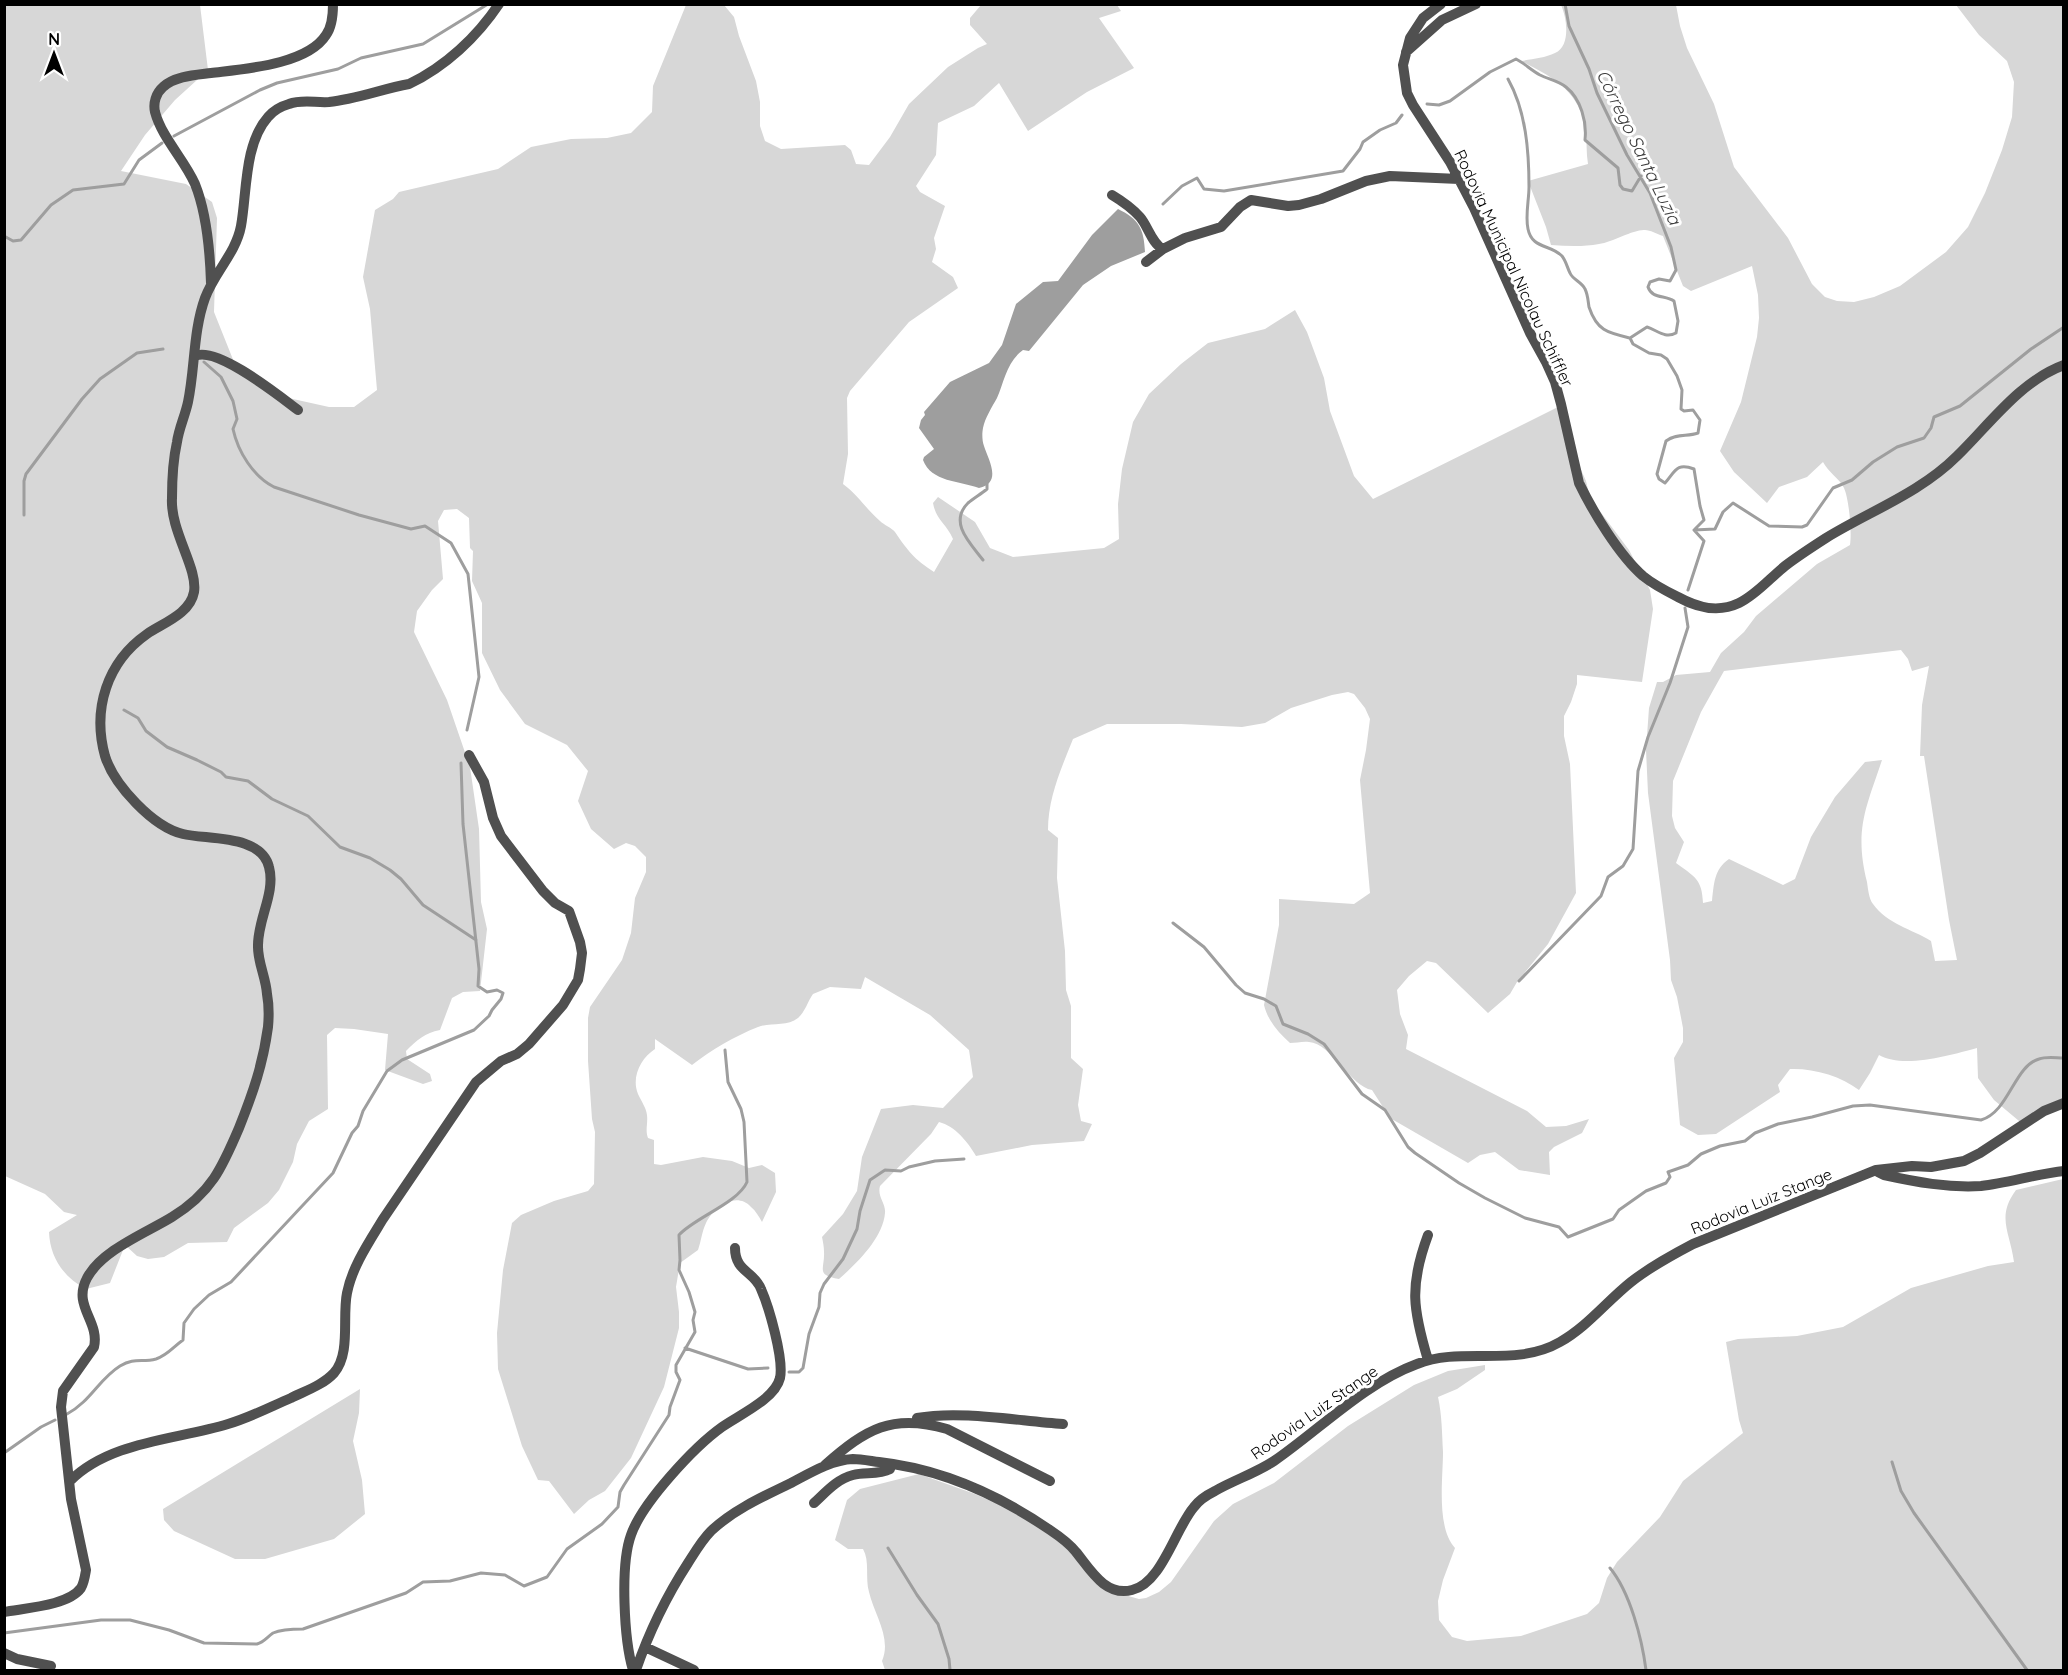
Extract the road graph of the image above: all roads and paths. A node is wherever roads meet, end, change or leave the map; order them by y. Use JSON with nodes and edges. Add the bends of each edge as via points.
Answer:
{"nodes":[{"id":1,"x":333,"y":4,"type":"edge"},
{"id":2,"x":500,"y":4,"type":"edge"},
{"id":3,"x":1441,"y":4,"type":"edge"},
{"id":4,"x":1476,"y":4,"type":"edge"},
{"id":5,"x":1406,"y":52,"type":"junction"},
{"id":6,"x":1459,"y":179,"type":"junction"},
{"id":7,"x":1112,"y":195,"type":"dead end"},
{"id":8,"x":1163,"y":249,"type":"junction"},
{"id":9,"x":1146,"y":262,"type":"dead end"},
{"id":10,"x":211,"y":283,"type":"junction"},
{"id":11,"x":195,"y":356,"type":"junction"},
{"id":12,"x":2064,"y":365,"type":"edge"},
{"id":13,"x":298,"y":410,"type":"dead end"},
{"id":14,"x":470,"y":755,"type":"dead end"},
{"id":15,"x":2064,"y":1103,"type":"edge"},
{"id":16,"x":1876,"y":1170,"type":"junction"},
{"id":17,"x":2064,"y":1171,"type":"edge"},
{"id":18,"x":1428,"y":1236,"type":"dead end"},
{"id":19,"x":735,"y":1248,"type":"dead end"},
{"id":20,"x":1428,"y":1360,"type":"junction"},
{"id":21,"x":908,"y":1422,"type":"junction"},
{"id":22,"x":1063,"y":1424,"type":"dead end"},
{"id":23,"x":891,"y":1464,"type":"junction"},
{"id":24,"x":823,"y":1467,"type":"junction"},
{"id":25,"x":70,"y":1481,"type":"junction"},
{"id":26,"x":1050,"y":1481,"type":"dead end"},
{"id":27,"x":814,"y":1503,"type":"dead end"},
{"id":28,"x":4,"y":1612,"type":"edge"},
{"id":29,"x":645,"y":1647,"type":"junction"},
{"id":30,"x":4,"y":1653,"type":"edge"},
{"id":31,"x":51,"y":1666,"type":"dead end"},
{"id":32,"x":634,"y":1671,"type":"edge"},
{"id":33,"x":694,"y":1671,"type":"edge"}],
"edges":[{"from":1,"to":10,"type":"street","via":[[328,33],[314,48],[263,65],[188,76],[163,87],[156,96],[155,114],[195,184],[210,255]]},
{"from":2,"to":10,"type":"street","via":[[461,48],[420,79],[329,102],[300,101],[268,117],[253,151],[238,237]]},
{"from":3,"to":5,"type":"street","name":"Rodovia Municipal Nicolau Schiffler","via":[[1415,27]]},
{"from":4,"to":5,"type":"street","via":[[1442,20]]},
{"from":5,"to":6,"type":"street","name":"Rodovia Municipal Nicolau Schiffler","via":[[1403,65],[1407,93]]},
{"from":6,"to":8,"type":"street","via":[[1390,176],[1299,205],[1251,200],[1221,227]]},
{"from":6,"to":12,"type":"street","name":"Rodovia Municipal Nicolau Schiffler","via":[[1555,382],[1585,496],[1626,558],[1643,576],[1698,606],[1718,609],[1742,602],[1787,564],[1825,539],[1895,502],[1957,457],[2036,380]]},
{"from":7,"to":8,"type":"street","via":[[1138,214]]},
{"from":8,"to":9,"type":"street"},
{"from":10,"to":11,"type":"street"},
{"from":11,"to":13,"type":"street","via":[[211,354]]},
{"from":11,"to":25,"type":"street","via":[[177,441],[171,504],[195,589],[183,611],[140,639],[114,667],[105,689],[101,738],[111,772],[157,821],[182,834],[239,841],[266,860],[270,881],[257,950],[267,993],[268,1022],[256,1086],[226,1162],[185,1209],[112,1252],[87,1279],[83,1305],[96,1334],[94,1347],[63,1391],[61,1407]]},
{"from":14,"to":25,"type":"street","via":[[484,782],[501,836],[543,891],[569,911],[582,953],[572,992],[529,1044],[476,1082],[383,1219],[351,1280],[343,1353],[335,1372],[316,1386],[228,1424],[106,1457]]},
{"from":15,"to":16,"type":"street","name":"Rodovia Luiz Stange","via":[[2044,1111],[1964,1161]]},
{"from":16,"to":17,"type":"street","via":[[1908,1181],[1946,1186],[1983,1186]]},
{"from":16,"to":20,"type":"street","name":"Rodovia Luiz Stange","via":[[1665,1258],[1579,1329],[1544,1350]]},
{"from":18,"to":20,"type":"street","via":[[1419,1260],[1414,1294]]},
{"from":19,"to":32,"type":"street","via":[[737,1262],[761,1288],[780,1358],[780,1376],[767,1397],[693,1453],[652,1500],[632,1533],[626,1559],[626,1630]]},
{"from":20,"to":23,"type":"street","name":"Rodovia Luiz Stange","via":[[1392,1376],[1274,1461],[1209,1494],[1188,1516],[1156,1572],[1143,1586],[1128,1591],[1103,1584],[1066,1542],[1022,1513],[946,1476]]},
{"from":21,"to":22,"type":"street","via":[[936,1416],[966,1416]]},
{"from":21,"to":24,"type":"street","via":[[880,1426]]},
{"from":21,"to":26,"type":"street","via":[[947,1429]]},
{"from":23,"to":24,"type":"street","name":"Rodovia Luiz Stange","via":[[852,1459]]},
{"from":23,"to":27,"type":"street","via":[[886,1471],[842,1479]]},
{"from":24,"to":29,"type":"street","name":"Rodovia Luiz Stange","via":[[764,1496],[711,1531],[668,1595]]},
{"from":25,"to":28,"type":"street","via":[[86,1570],[80,1588],[72,1597],[60,1601]]},
{"from":29,"to":32,"type":"street","name":"Rodovia Luiz Stange"},
{"from":29,"to":33,"type":"street"},
{"from":30,"to":31,"type":"street"}]}
